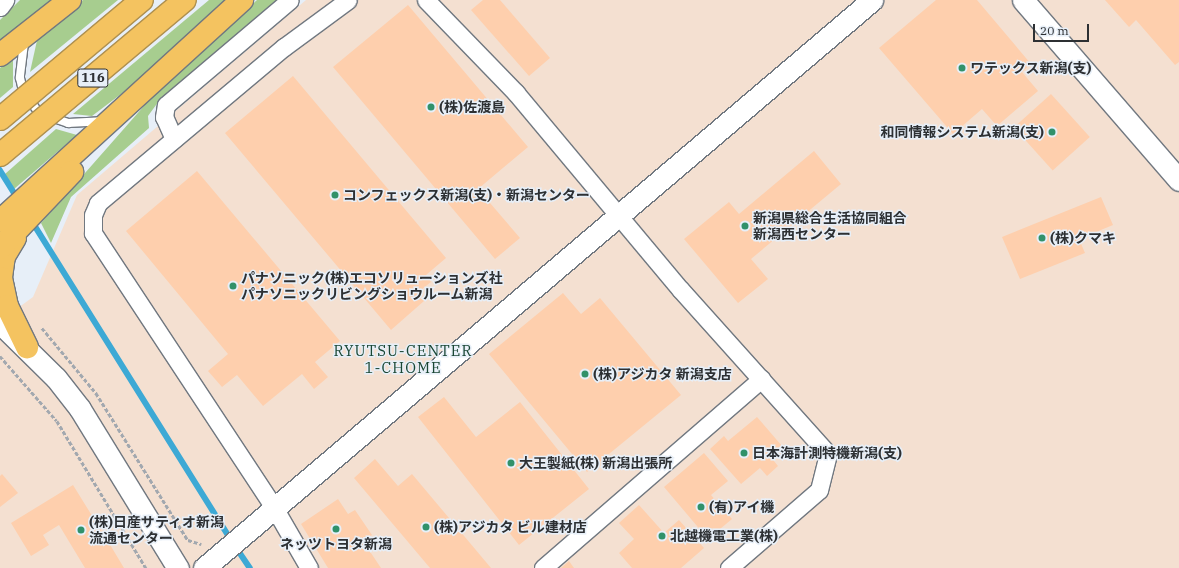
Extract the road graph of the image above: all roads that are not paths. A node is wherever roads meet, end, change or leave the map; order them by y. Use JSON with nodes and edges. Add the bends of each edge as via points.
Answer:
{"nodes":[{"id":1,"x":5,"y":0,"type":"edge"},
{"id":2,"x":70,"y":0,"type":"edge"},
{"id":3,"x":142,"y":0,"type":"edge"},
{"id":4,"x":185,"y":0,"type":"edge"},
{"id":5,"x":242,"y":0,"type":"edge"},
{"id":6,"x":290,"y":0,"type":"edge"},
{"id":7,"x":348,"y":0,"type":"edge"},
{"id":8,"x":426,"y":0,"type":"edge"},
{"id":9,"x":872,"y":0,"type":"edge"},
{"id":10,"x":1023,"y":0,"type":"edge"},
{"id":11,"x":0,"y":7,"type":"edge"},
{"id":12,"x":28,"y":32,"type":"junction"},
{"id":13,"x":0,"y":55,"type":"edge"},
{"id":14,"x":122,"y":111,"type":"junction"},
{"id":15,"x":0,"y":119,"type":"edge"},
{"id":16,"x":174,"y":139,"type":"junction"},
{"id":17,"x":0,"y":155,"type":"edge"},
{"id":18,"x":1179,"y":180,"type":"edge"},
{"id":19,"x":619,"y":215,"type":"junction"},
{"id":20,"x":9,"y":223,"type":"edge"},
{"id":21,"x":0,"y":248,"type":"edge"},
{"id":22,"x":0,"y":323,"type":"edge"},
{"id":23,"x":27,"y":347,"type":"junction"},
{"id":24,"x":761,"y":379,"type":"junction"},
{"id":25,"x":275,"y":509,"type":"junction"},
{"id":26,"x":178,"y":568,"type":"edge"},
{"id":27,"x":204,"y":568,"type":"edge"},
{"id":28,"x":309,"y":568,"type":"edge"},
{"id":29,"x":543,"y":568,"type":"edge"},
{"id":30,"x":729,"y":568,"type":"edge"}],
"edges":[{"from":1,"to":11,"type":"street"},
{"from":2,"to":12,"type":"highway"},
{"from":3,"to":15,"type":"highway","number":"116","bridge":true},
{"from":4,"to":17,"type":"highway","number":"116","bridge":true},
{"from":5,"to":14,"type":"highway"},
{"from":6,"to":16,"type":"street","via":[[166,105],[164,117]]},
{"from":7,"to":16,"type":"street","via":[[284,47]]},
{"from":8,"to":19,"type":"street","via":[[516,93]]},
{"from":9,"to":19,"type":"street"},
{"from":10,"to":18,"type":"street"},
{"from":12,"to":13,"type":"highway"},
{"from":12,"to":14,"type":"lane","via":[[22,51],[20,78],[23,91],[39,113],[54,120],[84,124]]},
{"from":14,"to":20,"type":"highway","via":[[44,194]]},
{"from":16,"to":25,"type":"street","via":[[98,203],[93,233]]},
{"from":19,"to":24,"type":"street"},
{"from":19,"to":25,"type":"street"},
{"from":20,"to":21,"type":"highway"},
{"from":20,"to":23,"type":"highway","via":[[1,278],[7,306]]},
{"from":22,"to":23,"type":"street"},
{"from":23,"to":26,"type":"street","via":[[80,409]]},
{"from":24,"to":29,"type":"street"},
{"from":24,"to":30,"type":"street","via":[[828,454],[819,490]]},
{"from":25,"to":27,"type":"street"},
{"from":25,"to":28,"type":"street"}]}
